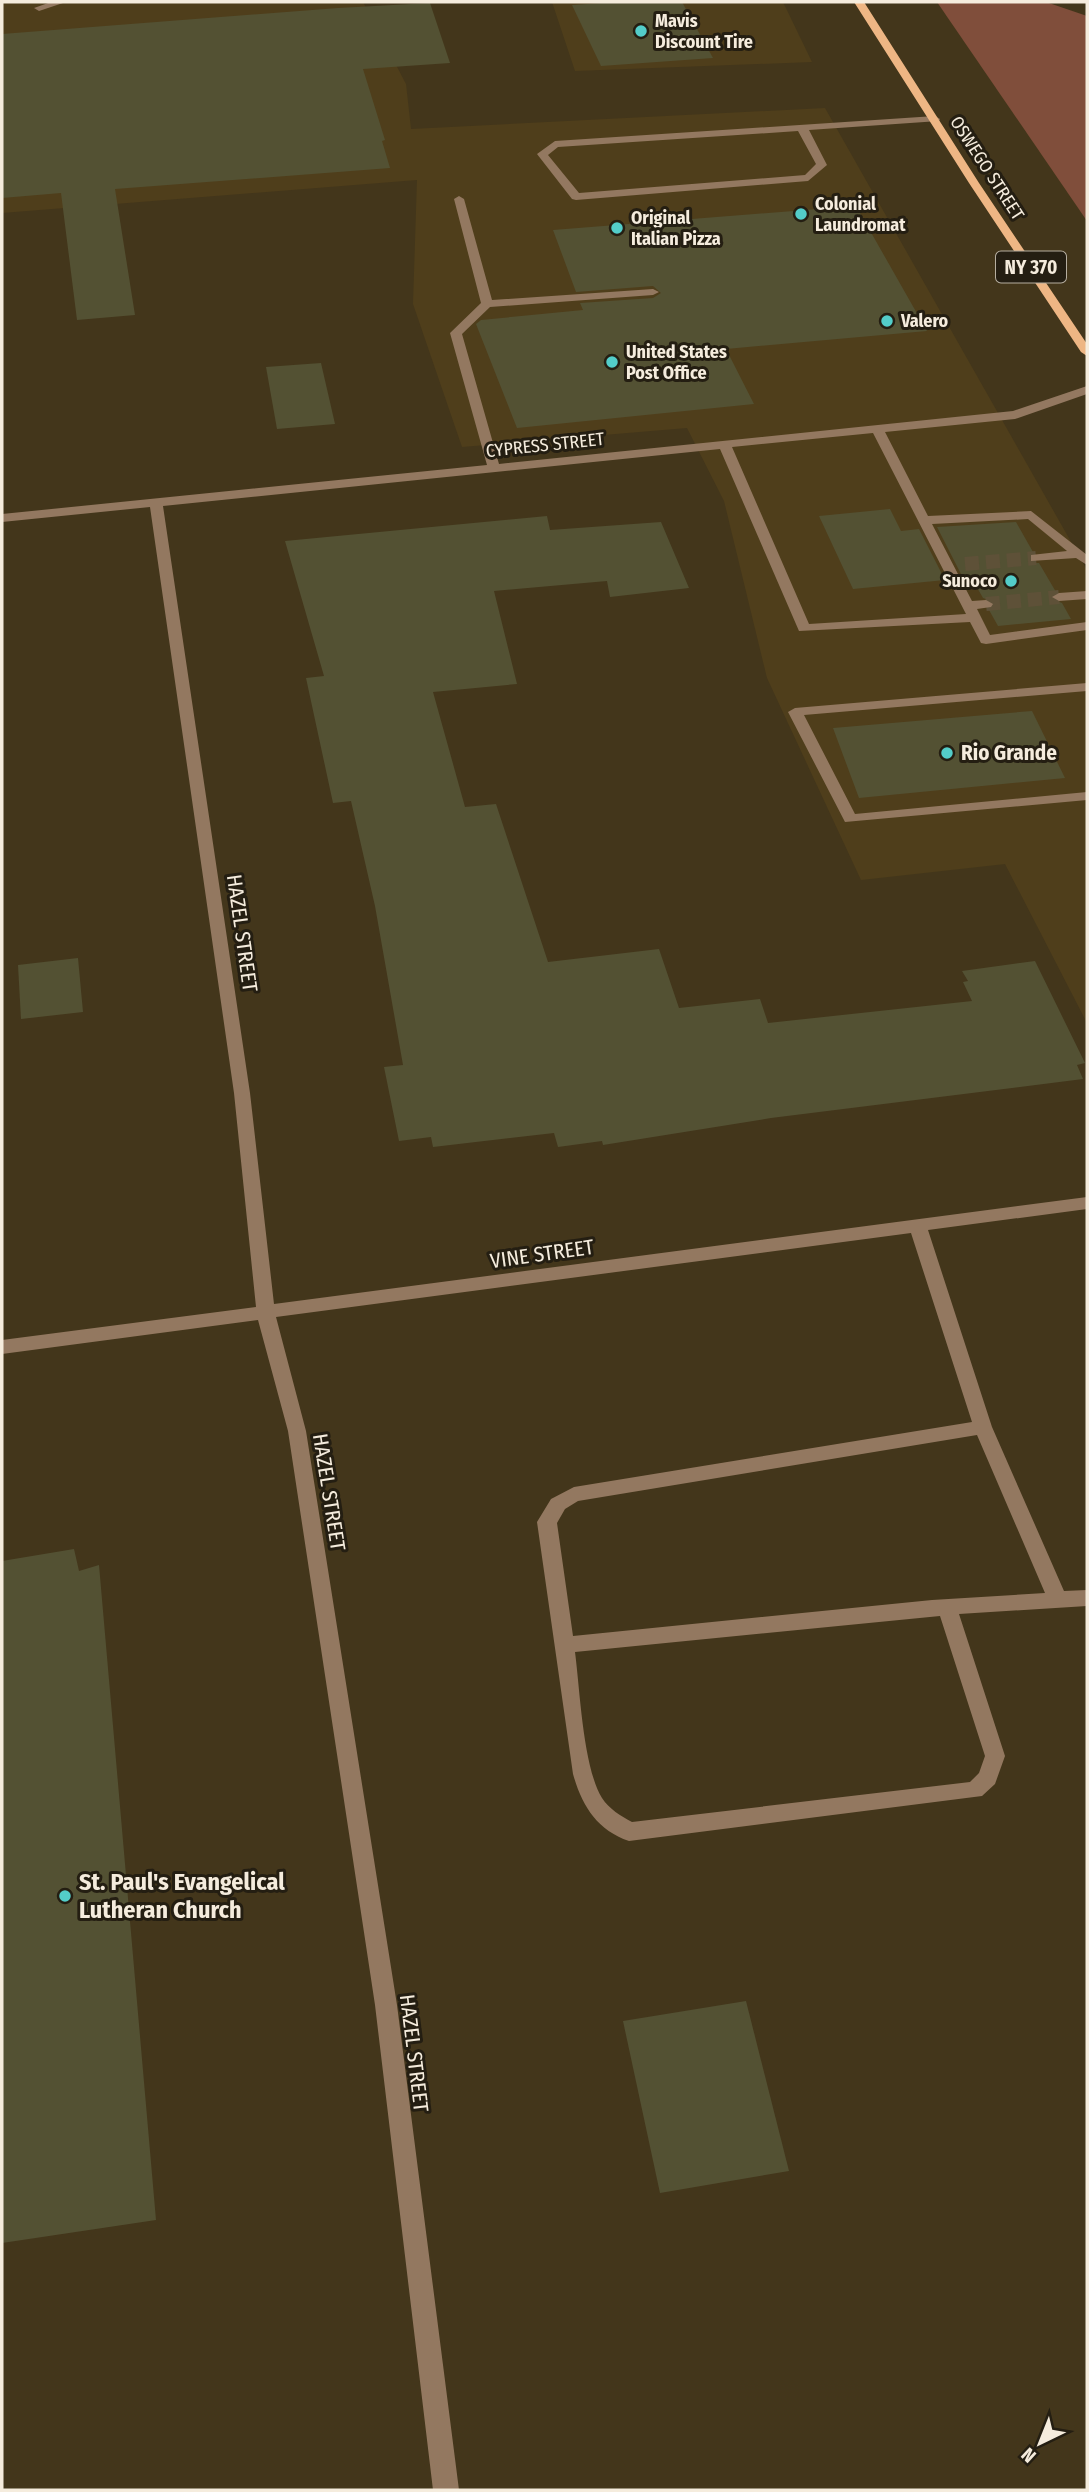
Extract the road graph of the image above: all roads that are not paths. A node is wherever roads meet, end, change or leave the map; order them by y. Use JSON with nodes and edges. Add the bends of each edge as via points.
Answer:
{"nodes":[{"id":1,"x":61,"y":2,"type":"edge"},
{"id":2,"x":859,"y":2,"type":"edge"},
{"id":3,"x":39,"y":8,"type":"dead end"},
{"id":4,"x":934,"y":119,"type":"junction"},
{"id":5,"x":802,"y":128,"type":"junction"},
{"id":6,"x":459,"y":199,"type":"dead end"},
{"id":7,"x":653,"y":292,"type":"dead end"},
{"id":8,"x":487,"y":304,"type":"junction"},
{"id":9,"x":1087,"y":352,"type":"edge"},
{"id":10,"x":1087,"y":390,"type":"edge"},
{"id":11,"x":877,"y":429,"type":"junction"},
{"id":12,"x":726,"y":444,"type":"junction"},
{"id":13,"x":494,"y":468,"type":"junction"},
{"id":14,"x":156,"y":503,"type":"junction"},
{"id":15,"x":2,"y":518,"type":"edge"},
{"id":16,"x":924,"y":520,"type":"junction"},
{"id":17,"x":1083,"y":557,"type":"edge"},
{"id":18,"x":1036,"y":558,"type":"tunnel mouth"},
{"id":19,"x":965,"y":564,"type":"tunnel mouth"},
{"id":20,"x":948,"y":566,"type":"junction"},
{"id":21,"x":1087,"y":595,"type":"edge"},
{"id":22,"x":1059,"y":597,"type":"tunnel mouth"},
{"id":23,"x":986,"y":604,"type":"tunnel mouth"},
{"id":24,"x":968,"y":605,"type":"junction"},
{"id":25,"x":974,"y":618,"type":"junction"},
{"id":26,"x":1087,"y":626,"type":"edge"},
{"id":27,"x":1087,"y":687,"type":"edge"},
{"id":28,"x":1087,"y":796,"type":"edge"},
{"id":29,"x":1087,"y":1203,"type":"edge"},
{"id":30,"x":918,"y":1226,"type":"junction"},
{"id":31,"x":266,"y":1314,"type":"junction"},
{"id":32,"x":2,"y":1347,"type":"edge"},
{"id":33,"x":983,"y":1427,"type":"junction"},
{"id":34,"x":1087,"y":1598,"type":"edge"},
{"id":35,"x":1058,"y":1600,"type":"junction"},
{"id":36,"x":947,"y":1607,"type":"junction"},
{"id":37,"x":564,"y":1645,"type":"junction"},
{"id":38,"x":446,"y":2490,"type":"edge"}],
"edges":[{"from":1,"to":3,"type":"street"},
{"from":2,"to":4,"type":"main road","name":"OSWEGO STREET","number":"NY 370"},
{"from":4,"to":5,"type":"street"},
{"from":4,"to":9,"type":"main road","name":"OSWEGO STREET","number":"NY 370"},
{"from":5,"to":5,"type":"street","via":[[555,144],[542,154],[576,197],[808,178],[822,166]]},
{"from":6,"to":8,"type":"street"},
{"from":7,"to":8,"type":"street"},
{"from":8,"to":13,"type":"street","via":[[456,333]]},
{"from":10,"to":11,"type":"street","name":"CYPRESS STREET","via":[[1015,415]]},
{"from":11,"to":12,"type":"street","name":"CYPRESS STREET"},
{"from":11,"to":16,"type":"street"},
{"from":12,"to":13,"type":"street","name":"CYPRESS STREET"},
{"from":12,"to":25,"type":"street","via":[[804,628]]},
{"from":13,"to":14,"type":"street","name":"CYPRESS STREET"},
{"from":14,"to":15,"type":"street","name":"CYPRESS STREET"},
{"from":14,"to":31,"type":"street","name":"HAZEL STREET","via":[[242,1093]]},
{"from":16,"to":17,"type":"street","via":[[1031,515]]},
{"from":16,"to":20,"type":"street"},
{"from":17,"to":18,"type":"street"},
{"from":19,"to":20,"type":"street"},
{"from":20,"to":24,"type":"street"},
{"from":21,"to":22,"type":"street"},
{"from":23,"to":24,"type":"street"},
{"from":24,"to":25,"type":"street"},
{"from":25,"to":26,"type":"street","via":[[986,640]]},
{"from":27,"to":28,"type":"street","via":[[795,712],[850,819]]},
{"from":29,"to":30,"type":"street","name":"VINE STREET"},
{"from":30,"to":31,"type":"street","name":"VINE STREET"},
{"from":30,"to":33,"type":"street"},
{"from":31,"to":32,"type":"street","name":"VINE STREET"},
{"from":31,"to":38,"type":"street","name":"HAZEL STREET","via":[[297,1431],[386,2005]]},
{"from":33,"to":35,"type":"street"},
{"from":33,"to":37,"type":"street","via":[[574,1494],[558,1504],[547,1522]]},
{"from":34,"to":35,"type":"street"},
{"from":35,"to":36,"type":"street"},
{"from":36,"to":37,"type":"street"},
{"from":36,"to":37,"type":"street","via":[[995,1756],[988,1778],[975,1790],[629,1832],[606,1819],[593,1803],[583,1772]]}]}
